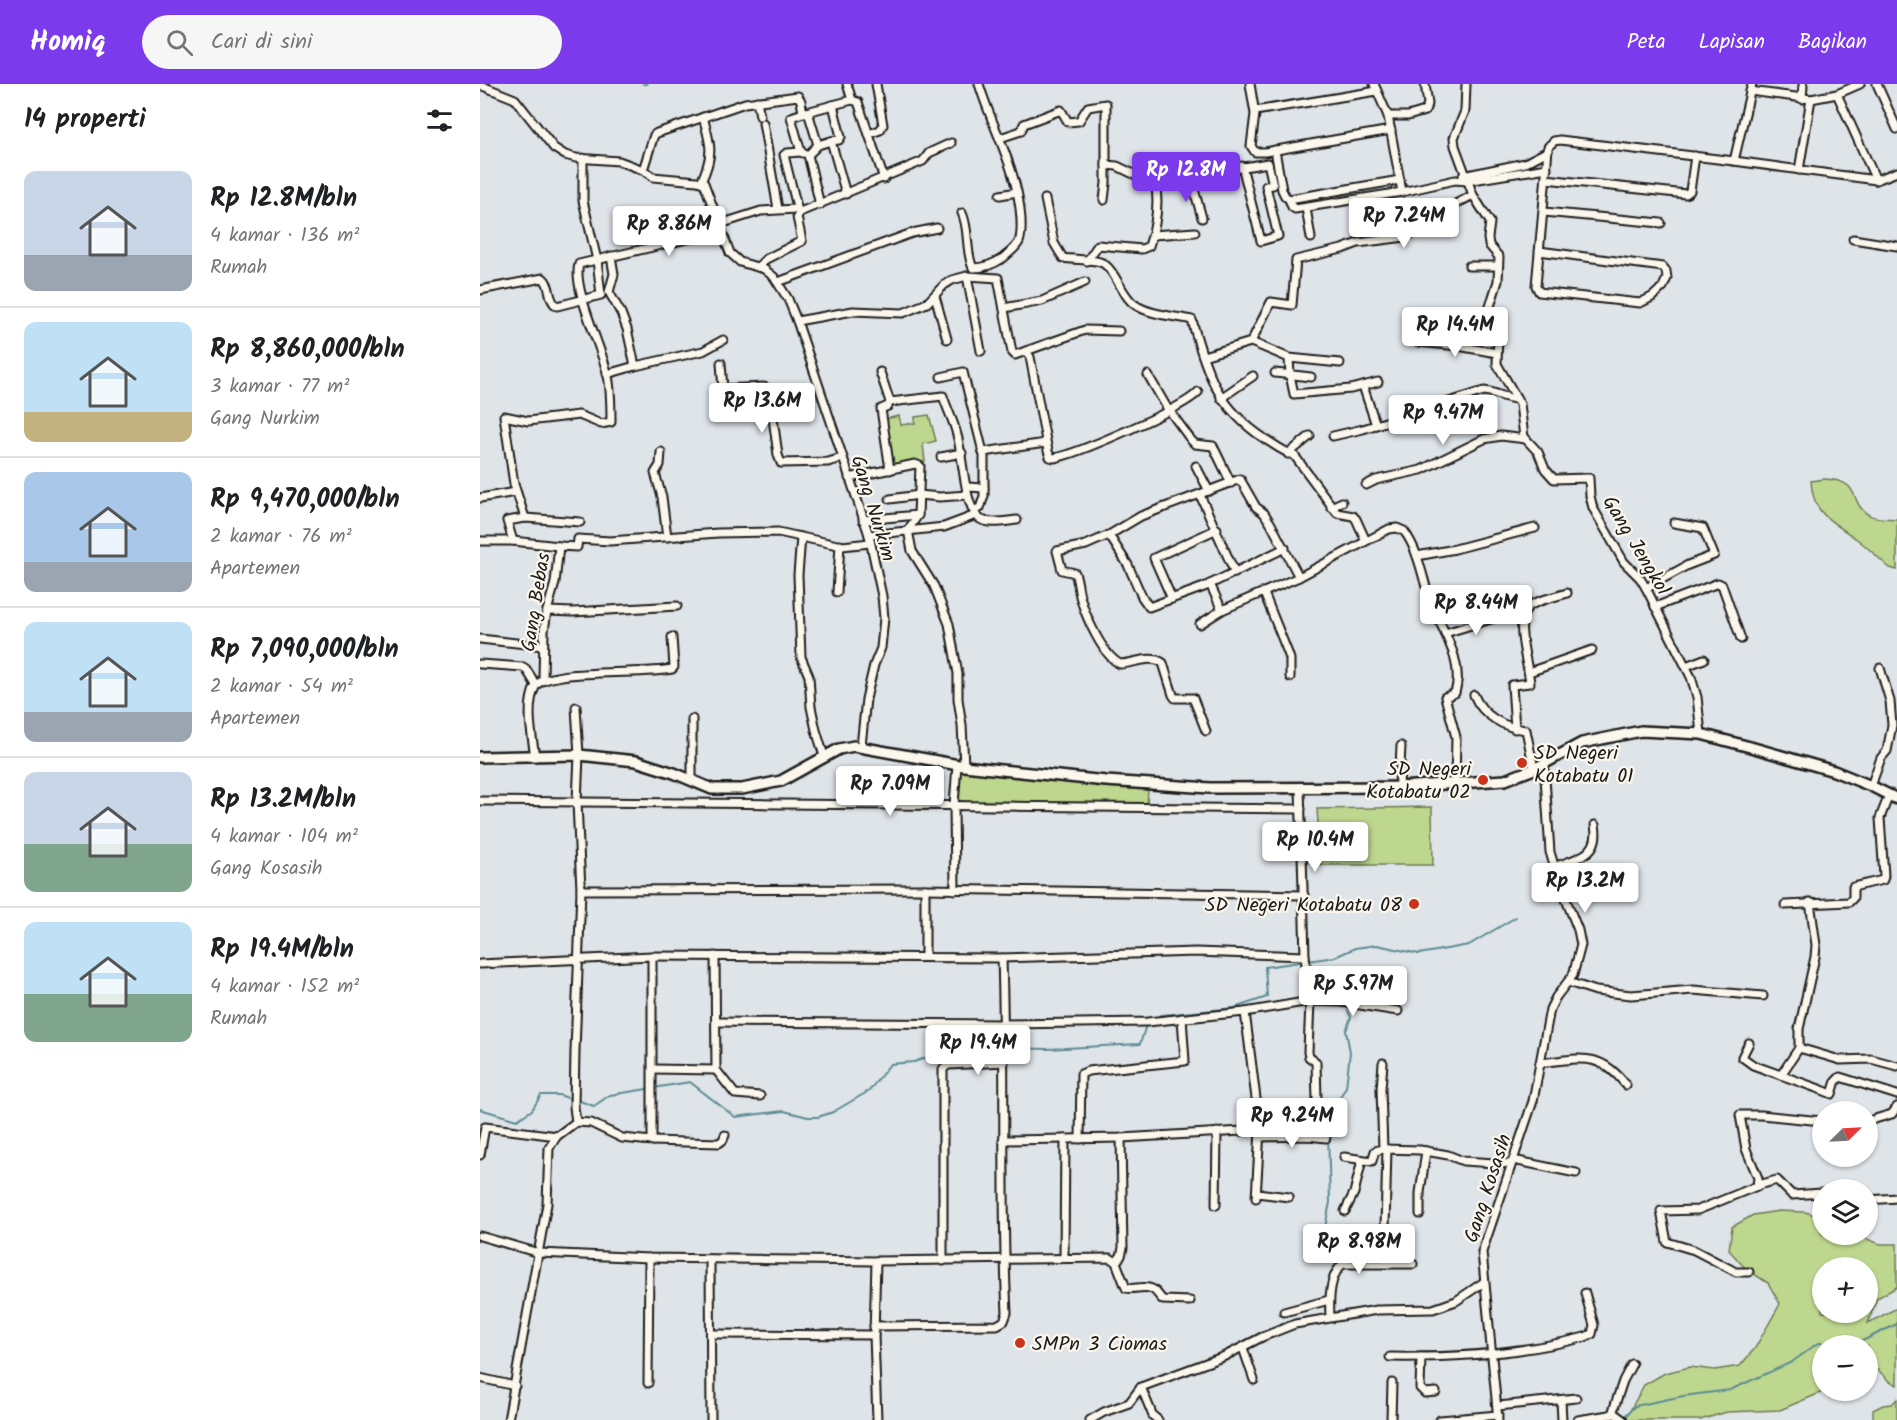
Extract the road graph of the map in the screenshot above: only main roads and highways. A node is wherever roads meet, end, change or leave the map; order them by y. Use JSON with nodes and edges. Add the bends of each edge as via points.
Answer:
{"nodes":[{"id":1,"x":480,"y":758,"type":"edge"},
{"id":2,"x":1893,"y":797,"type":"edge"}],
"edges":[{"from":1,"to":2,"type":"main road","via":[[579,754],[636,761],[712,789],[752,788],[781,781],[844,747],[861,746],[960,765],[1106,781],[1210,788],[1399,787],[1505,780],[1582,743],[1641,731],[1701,734],[1834,771]]}]}
